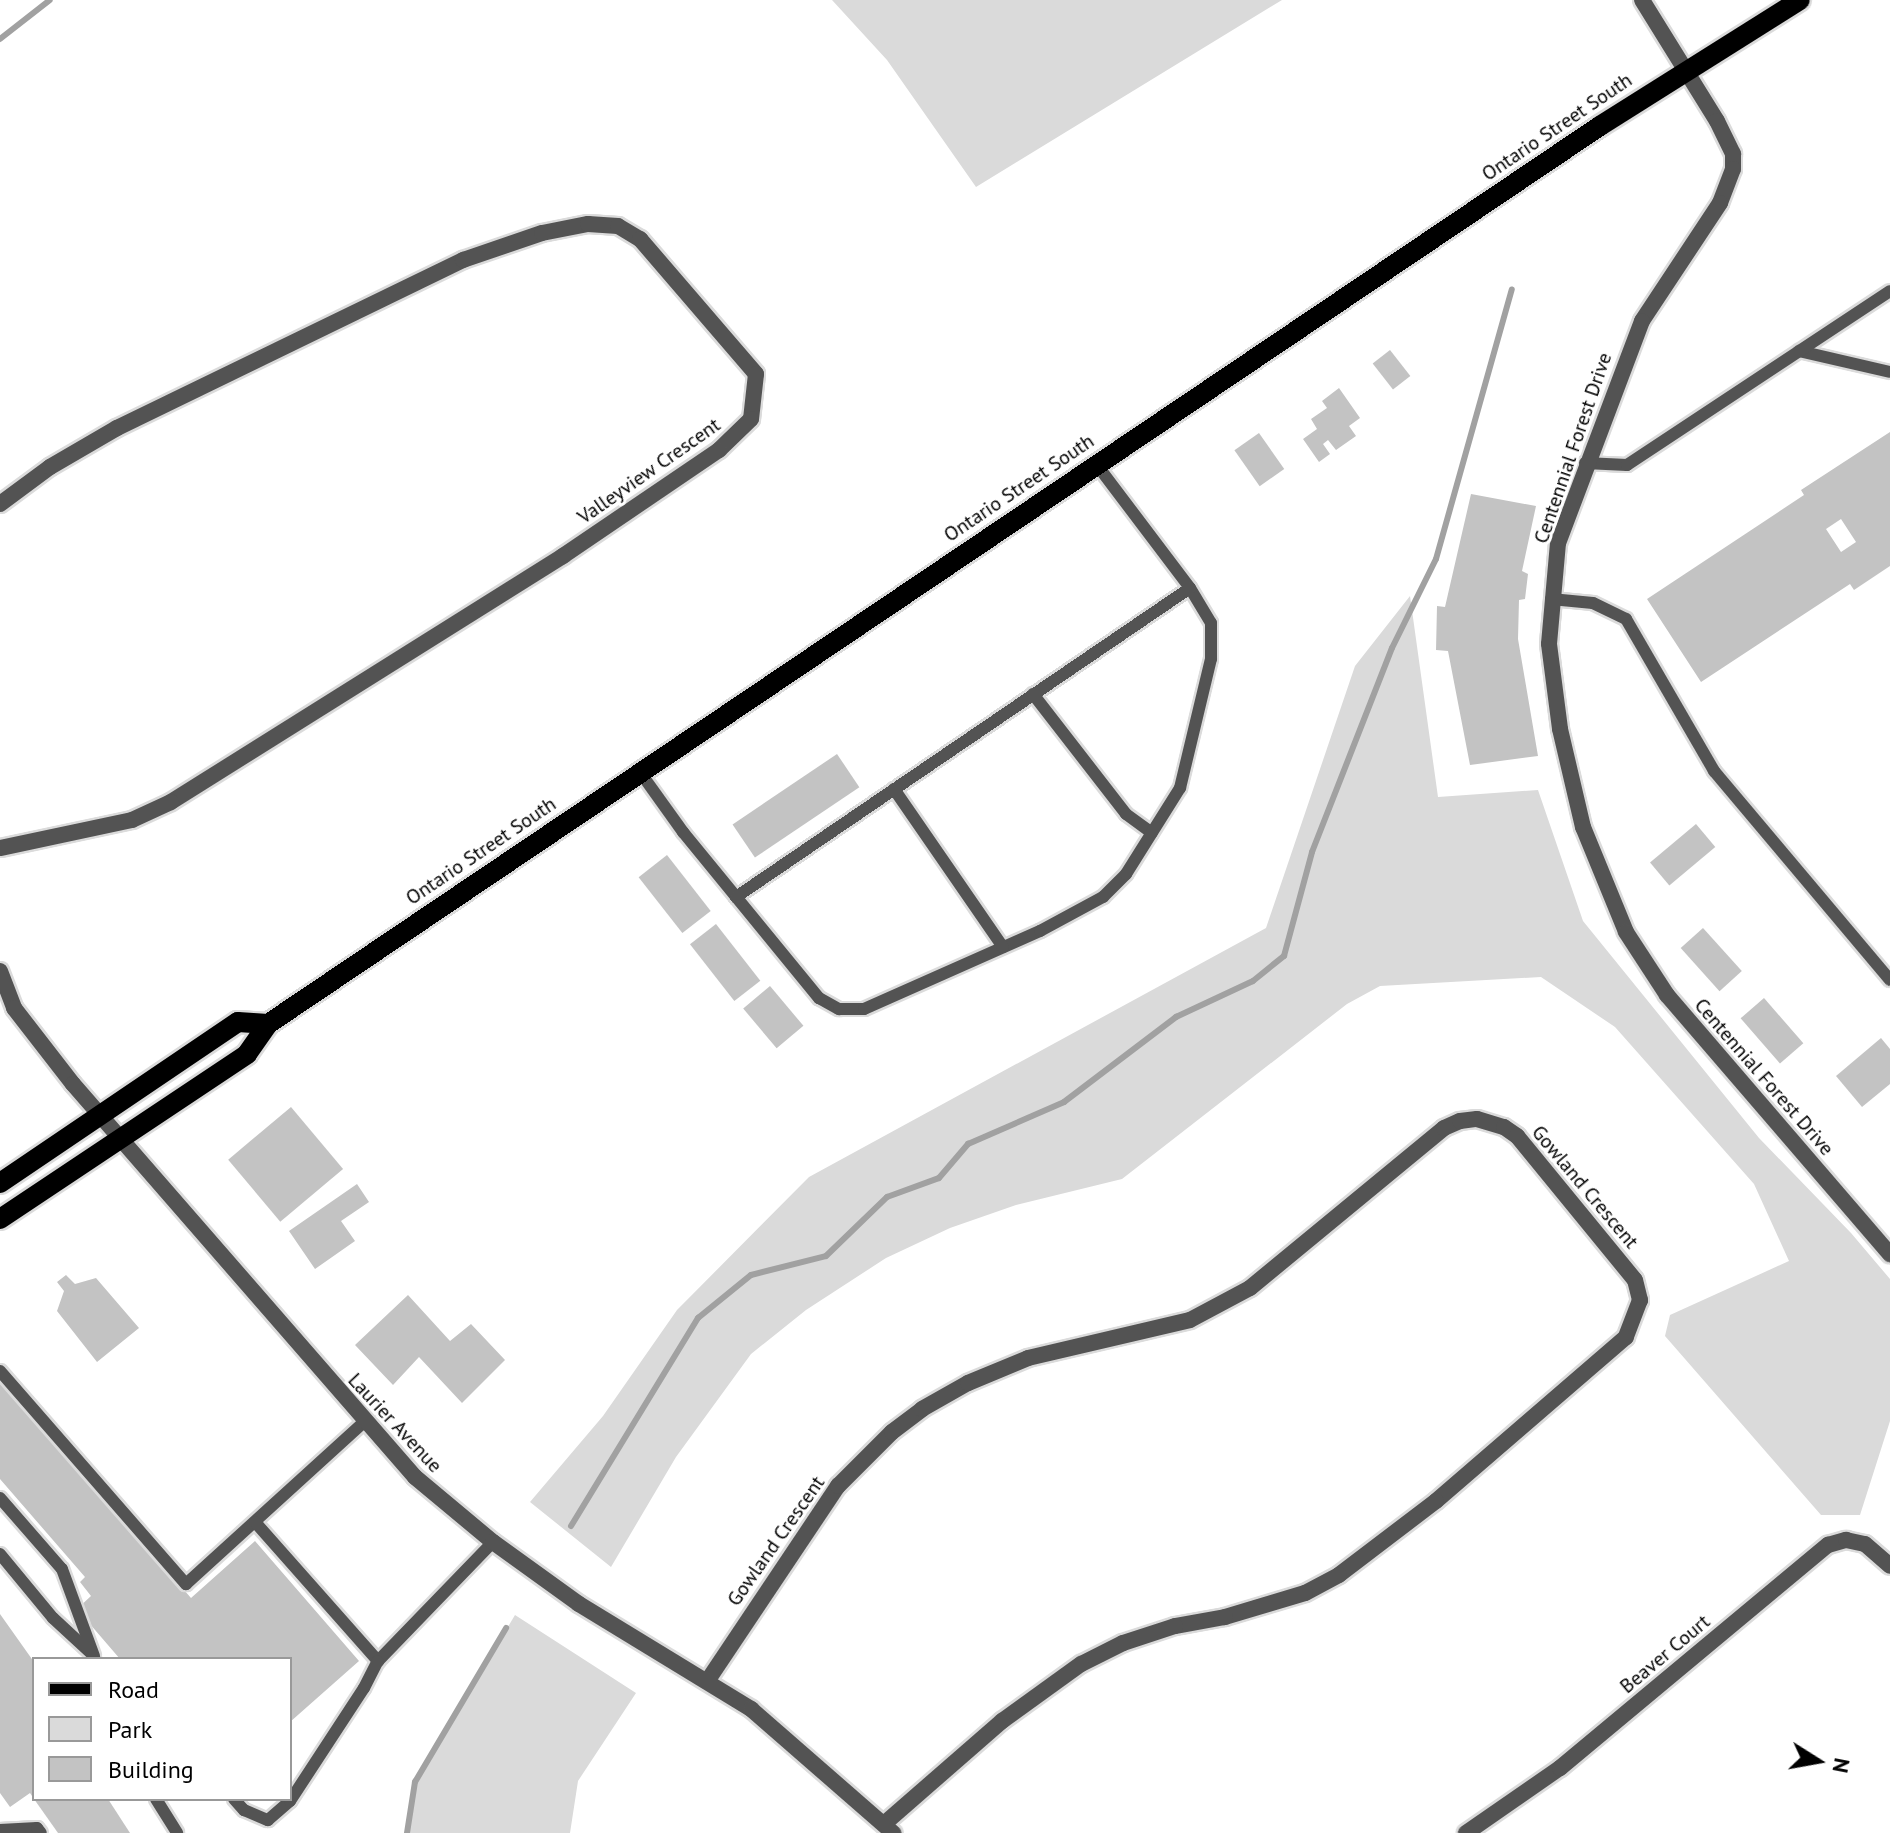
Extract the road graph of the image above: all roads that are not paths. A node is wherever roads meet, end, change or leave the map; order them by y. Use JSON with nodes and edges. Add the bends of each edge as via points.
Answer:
{"nodes":[{"id":1,"x":1642,"y":0,"type":"edge"},
{"id":2,"x":1800,"y":0,"type":"edge"},
{"id":3,"x":1686,"y":70,"type":"junction"},
{"id":4,"x":1890,"y":291,"type":"edge"},
{"id":5,"x":1799,"y":351,"type":"junction"},
{"id":6,"x":1890,"y":372,"type":"edge"},
{"id":7,"x":1585,"y":463,"type":"junction"},
{"id":8,"x":1097,"y":465,"type":"junction"},
{"id":9,"x":0,"y":504,"type":"edge"},
{"id":10,"x":1190,"y":588,"type":"junction"},
{"id":11,"x":1551,"y":599,"type":"junction"},
{"id":12,"x":1033,"y":694,"type":"junction"},
{"id":13,"x":640,"y":772,"type":"junction"},
{"id":14,"x":894,"y":789,"type":"junction"},
{"id":15,"x":1152,"y":833,"type":"junction"},
{"id":16,"x":0,"y":848,"type":"edge"},
{"id":17,"x":736,"y":897,"type":"junction"},
{"id":18,"x":1003,"y":947,"type":"junction"},
{"id":19,"x":0,"y":971,"type":"edge"},
{"id":20,"x":1890,"y":980,"type":"edge"},
{"id":21,"x":268,"y":1024,"type":"junction"},
{"id":22,"x":100,"y":1118,"type":"junction"},
{"id":23,"x":119,"y":1139,"type":"junction"},
{"id":24,"x":0,"y":1183,"type":"edge"},
{"id":25,"x":0,"y":1219,"type":"edge"},
{"id":26,"x":1890,"y":1254,"type":"edge"},
{"id":27,"x":0,"y":1371,"type":"edge"},
{"id":28,"x":365,"y":1421,"type":"junction"},
{"id":29,"x":0,"y":1498,"type":"edge"},
{"id":30,"x":255,"y":1522,"type":"junction"},
{"id":31,"x":493,"y":1542,"type":"junction"},
{"id":32,"x":0,"y":1554,"type":"edge"},
{"id":33,"x":1890,"y":1566,"type":"edge"},
{"id":34,"x":95,"y":1657,"type":"edge"},
{"id":35,"x":378,"y":1661,"type":"junction"},
{"id":36,"x":708,"y":1680,"type":"junction"},
{"id":37,"x":292,"y":1798,"type":"edge"},
{"id":38,"x":157,"y":1801,"type":"edge"},
{"id":39,"x":236,"y":1801,"type":"edge"},
{"id":40,"x":290,"y":1801,"type":"edge"},
{"id":41,"x":889,"y":1828,"type":"edge"},
{"id":42,"x":0,"y":1830,"type":"edge"},
{"id":43,"x":41,"y":1833,"type":"edge"},
{"id":44,"x":177,"y":1833,"type":"edge"},
{"id":45,"x":1466,"y":1833,"type":"edge"}],
"edges":[{"from":1,"to":3,"type":"street","name":"Centennial Forest Drive"},
{"from":2,"to":3,"type":"main road","name":"Ontario Street South"},
{"from":3,"to":7,"type":"street","name":"Centennial Forest Drive","via":[[1733,154],[1731,181],[1642,321]]},
{"from":3,"to":8,"type":"main road","name":"Ontario Street South"},
{"from":4,"to":5,"type":"lane"},
{"from":5,"to":6,"type":"lane"},
{"from":5,"to":7,"type":"lane","via":[[1627,465]]},
{"from":7,"to":11,"type":"street","name":"Centennial Forest Drive","via":[[1558,543]]},
{"from":8,"to":10,"type":"lane"},
{"from":8,"to":13,"type":"main road","name":"Ontario Street South"},
{"from":9,"to":16,"type":"street","name":"Valleyview Crescent","via":[[117,428],[463,260],[542,233],[588,224],[618,226],[640,239],[756,374],[751,419],[719,450],[509,590],[171,802],[132,820]]},
{"from":10,"to":12,"type":"lane"},
{"from":10,"to":15,"type":"lane","via":[[1211,623],[1211,659],[1180,788]]},
{"from":11,"to":20,"type":"lane","via":[[1593,603],[1626,619],[1714,771]]},
{"from":11,"to":26,"type":"street","name":"Centennial Forest Drive","via":[[1549,644],[1560,729],[1583,827],[1626,932],[1667,995]]},
{"from":12,"to":14,"type":"lane"},
{"from":12,"to":15,"type":"lane","via":[[1126,814]]},
{"from":13,"to":17,"type":"lane"},
{"from":13,"to":21,"type":"main road","name":"Ontario Street South"},
{"from":14,"to":17,"type":"lane"},
{"from":14,"to":18,"type":"lane"},
{"from":15,"to":18,"type":"lane","via":[[1126,874],[1103,897]]},
{"from":17,"to":18,"type":"lane","via":[[819,998],[839,1009],[864,1009]]},
{"from":19,"to":22,"type":"street","name":"Laurier Avenue","via":[[14,1008]]},
{"from":21,"to":22,"type":"main road","name":"Ontario Street South","via":[[238,1022]]},
{"from":21,"to":23,"type":"main road","name":"Ontario Street South","via":[[247,1054]]},
{"from":22,"to":23,"type":"street","name":"Laurier Avenue"},
{"from":22,"to":24,"type":"main road","name":"Ontario Street South"},
{"from":23,"to":25,"type":"main road","name":"Ontario Street South"},
{"from":23,"to":28,"type":"street","name":"Laurier Avenue"},
{"from":27,"to":30,"type":"lane","via":[[186,1584]]},
{"from":28,"to":30,"type":"lane"},
{"from":28,"to":31,"type":"street","name":"Laurier Avenue","via":[[415,1477]]},
{"from":29,"to":34,"type":"lane","via":[[62,1569]]},
{"from":30,"to":35,"type":"lane"},
{"from":31,"to":35,"type":"lane"},
{"from":31,"to":36,"type":"street","name":"Laurier Avenue","via":[[579,1604]]},
{"from":32,"to":34,"type":"lane","via":[[53,1618]]},
{"from":33,"to":45,"type":"street","name":"Beaver Court","via":[[1865,1544],[1846,1540],[1828,1545],[1560,1768]]},
{"from":35,"to":37,"type":"lane"},
{"from":36,"to":41,"type":"street","name":"Laurier Avenue","via":[[751,1709]]},
{"from":36,"to":41,"type":"street","name":"Gowland Crescent","via":[[838,1486],[922,1409],[1028,1358],[1190,1320],[1250,1288],[1452,1124],[1477,1119],[1517,1136],[1635,1280],[1640,1300],[1626,1337],[1436,1501],[1339,1575],[1305,1593],[1123,1643],[1081,1664],[1002,1721]]},
{"from":38,"to":44,"type":"lane"},
{"from":39,"to":40,"type":"lane","via":[[268,1820]]},
{"from":42,"to":43,"type":"lane","via":[[37,1828]]}]}
